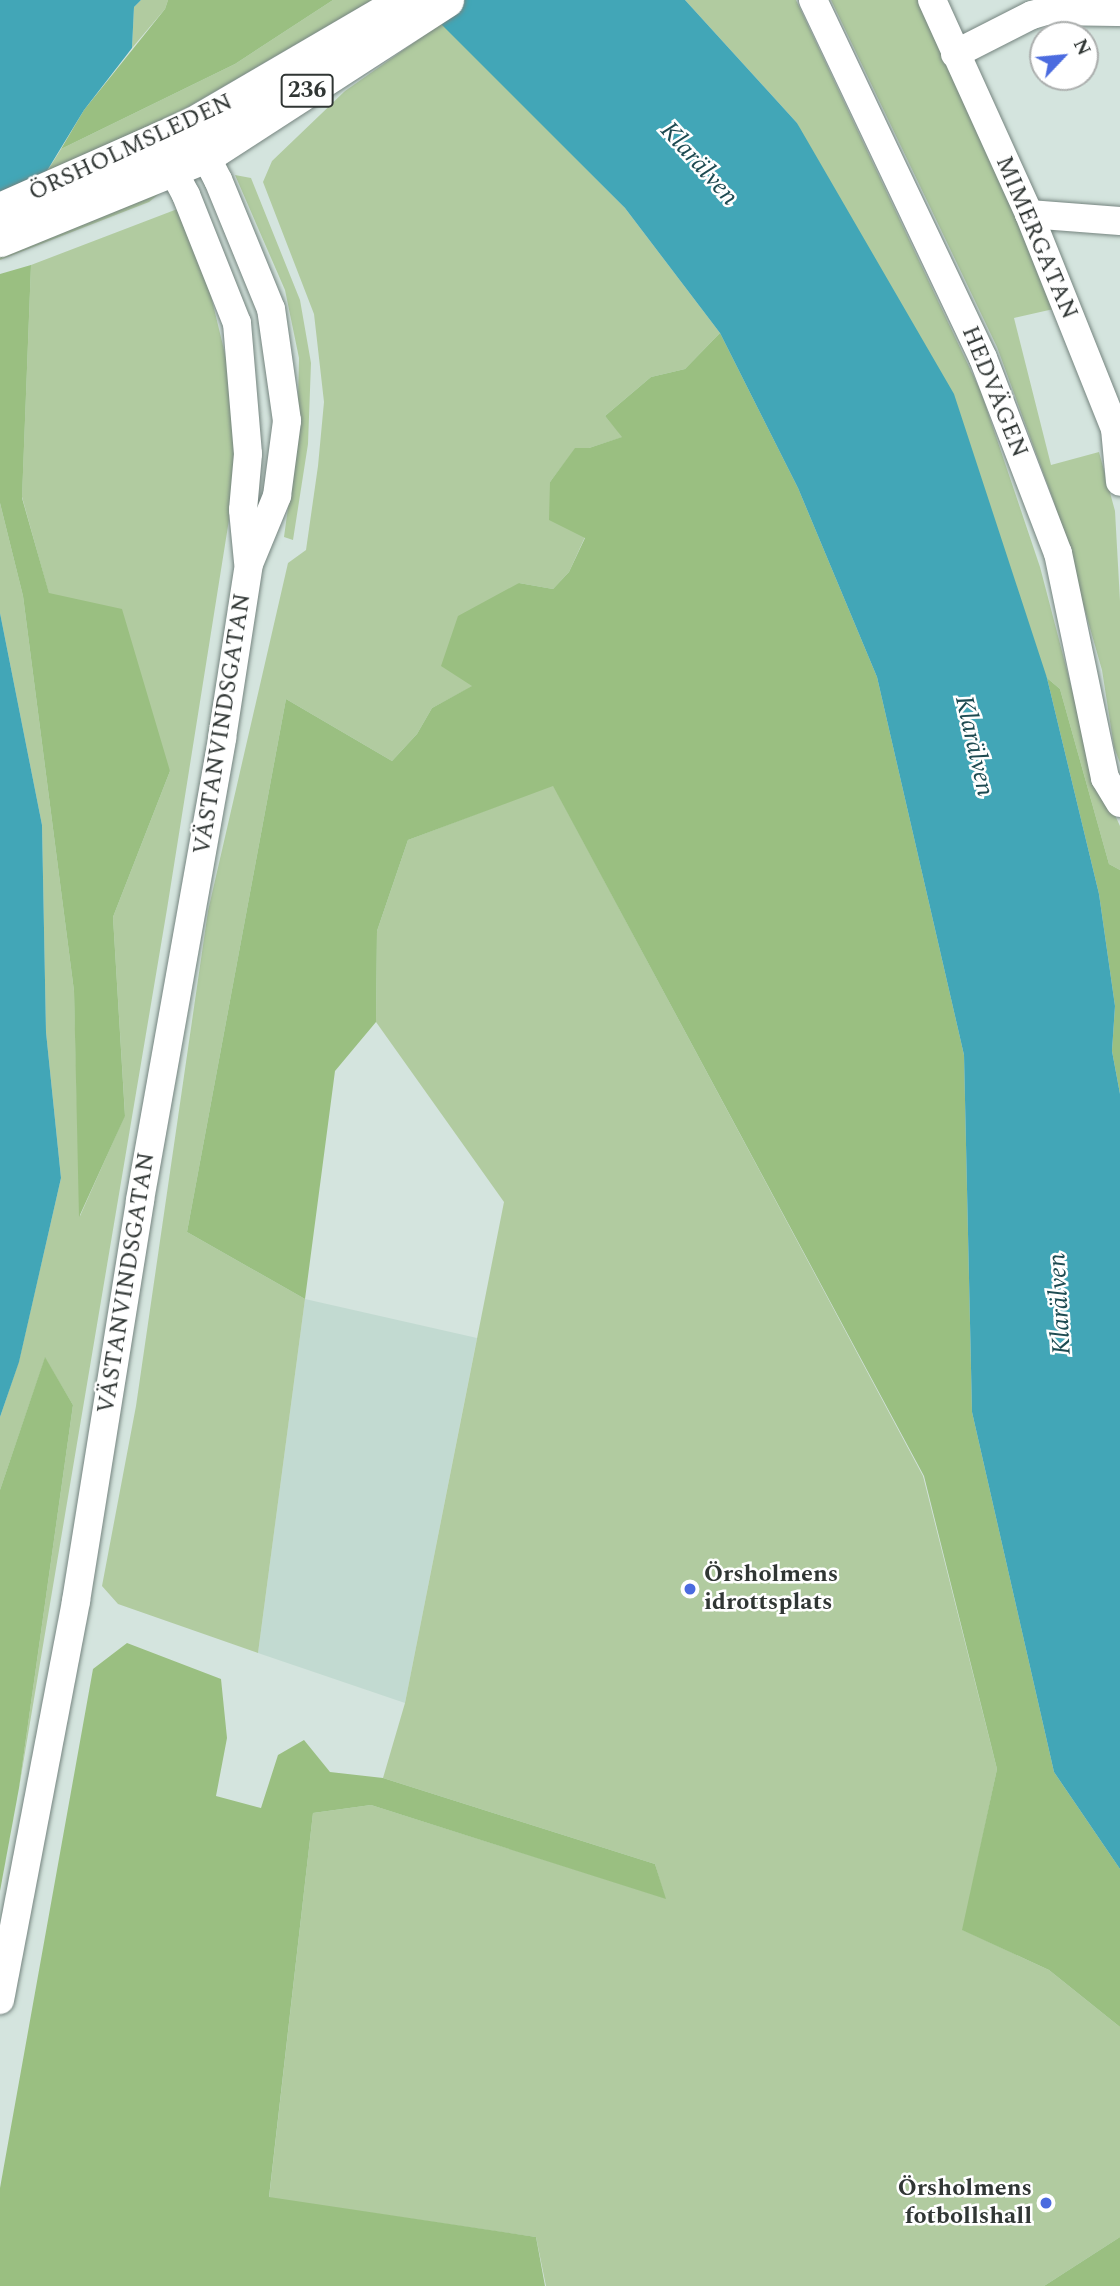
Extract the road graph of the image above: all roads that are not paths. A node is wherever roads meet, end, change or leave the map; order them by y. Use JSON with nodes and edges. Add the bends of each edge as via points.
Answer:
{"nodes":[{"id":1,"x":446,"y":0,"type":"edge"},
{"id":2,"x":813,"y":0,"type":"edge"},
{"id":3,"x":932,"y":0,"type":"edge"},
{"id":4,"x":403,"y":11,"type":"edge"},
{"id":5,"x":1120,"y":12,"type":"edge"},
{"id":6,"x":956,"y":54,"type":"junction"},
{"id":7,"x":198,"y":141,"type":"junction"},
{"id":8,"x":164,"y":155,"type":"junction"},
{"id":9,"x":0,"y":210,"type":"edge"},
{"id":10,"x":1029,"y":214,"type":"junction"},
{"id":11,"x":1120,"y":221,"type":"edge"},
{"id":12,"x":0,"y":239,"type":"edge"},
{"id":13,"x":1117,"y":430,"type":"edge"},
{"id":14,"x":1120,"y":482,"type":"edge"},
{"id":15,"x":249,"y":564,"type":"junction"},
{"id":16,"x":1120,"y":803,"type":"edge"},
{"id":17,"x":0,"y":2000,"type":"edge"}],
"edges":[{"from":1,"to":4,"type":"main road","name":"ÖRSHOLMSLEDEN","number":"236"},
{"from":2,"to":16,"type":"street","name":"HEDVÄGEN","via":[[984,358],[1058,553],[1105,778]]},
{"from":3,"to":6,"type":"street","name":"MIMERGATAN"},
{"from":4,"to":7,"type":"main road","name":"ÖRSHOLMSLEDEN","number":"236"},
{"from":5,"to":6,"type":"street","via":[[1046,11]]},
{"from":6,"to":10,"type":"street","name":"MIMERGATAN"},
{"from":7,"to":8,"type":"main road","name":"ÖRSHOLMSLEDEN","number":"236"},
{"from":7,"to":15,"type":"street","name":"VÄSTANVINDSGATAN","via":[[271,309],[287,421],[277,495]]},
{"from":8,"to":9,"type":"main road","name":"ÖRSHOLMSLEDEN","number":"236","via":[[92,170]]},
{"from":8,"to":12,"type":"main road","name":"ÖRSHOLMSLEDEN","number":"236","via":[[65,212]]},
{"from":8,"to":15,"type":"street","name":"VÄSTANVINDSGATAN","via":[[186,195],[237,323],[248,454],[243,510]]},
{"from":10,"to":11,"type":"street"},
{"from":10,"to":13,"type":"street","name":"MIMERGATAN"},
{"from":13,"to":14,"type":"street","name":"MIMERGATAN"},
{"from":15,"to":17,"type":"street","name":"VÄSTANVINDSGATAN","via":[[76,1601]]}]}
